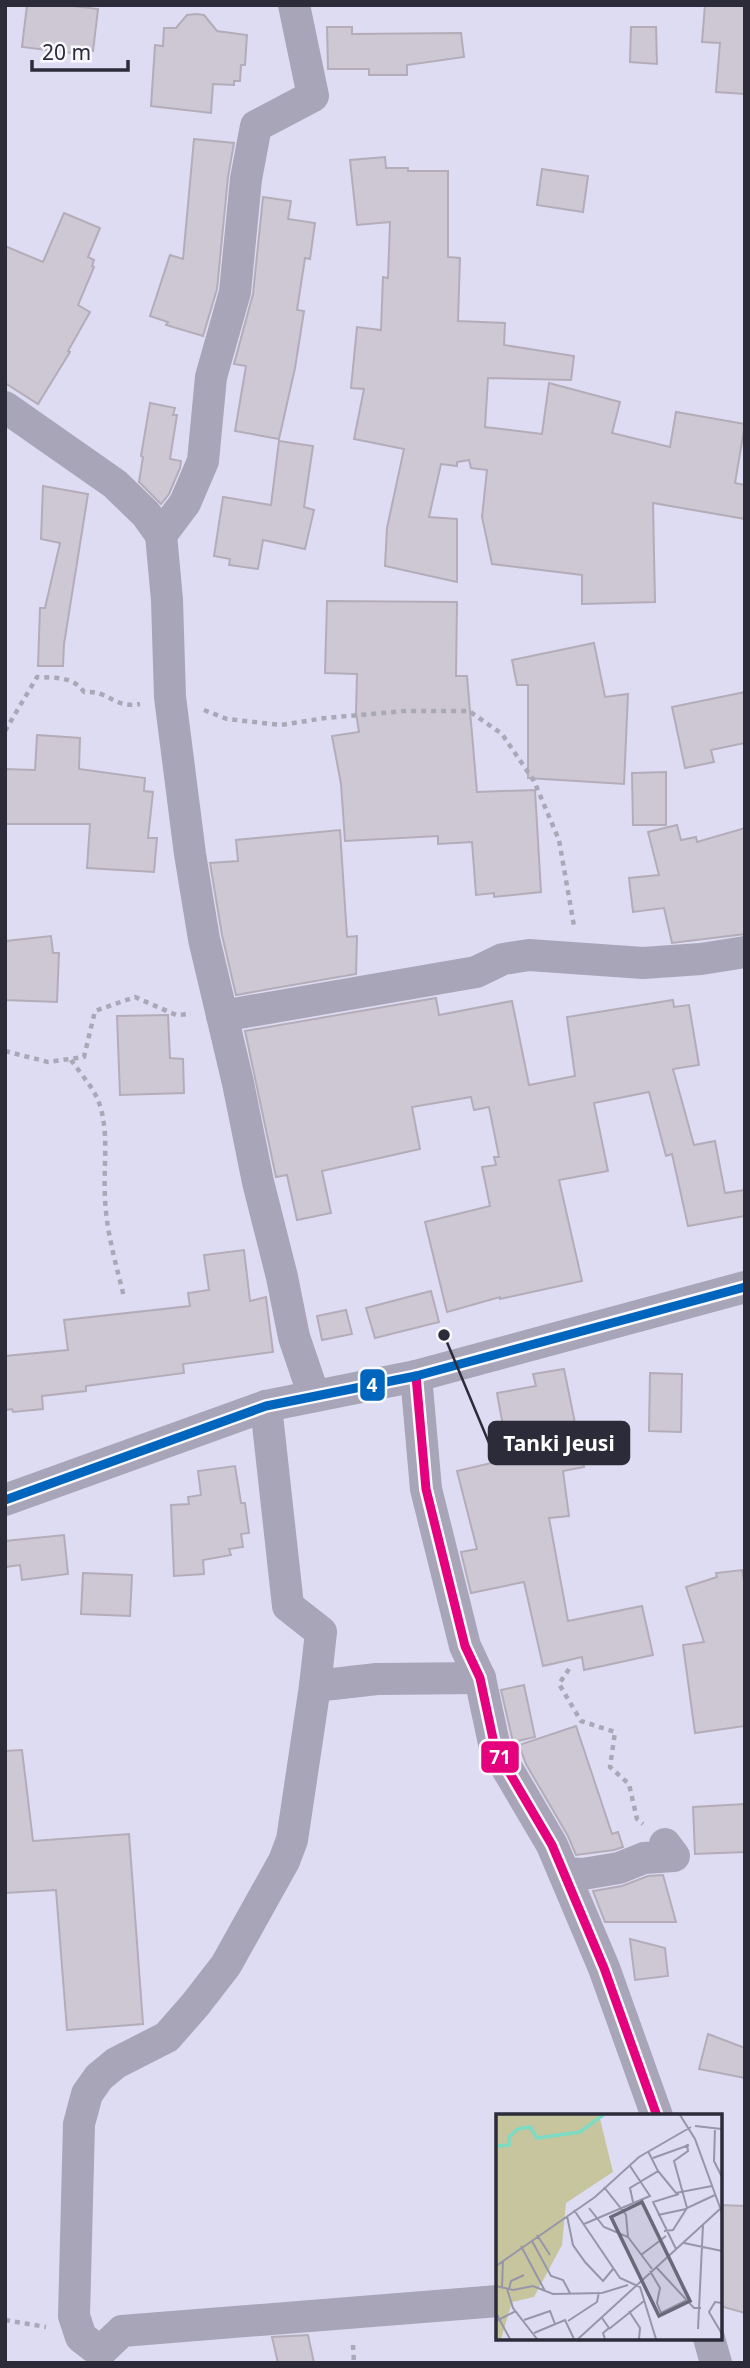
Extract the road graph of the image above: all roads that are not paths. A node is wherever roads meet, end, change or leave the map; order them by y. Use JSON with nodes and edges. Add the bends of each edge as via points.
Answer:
{"nodes":[{"id":1,"x":294,"y":5,"type":"edge"},
{"id":2,"x":5,"y":407,"type":"edge"},
{"id":3,"x":161,"y":535,"type":"junction"},
{"id":4,"x":745,"y":952,"type":"edge"},
{"id":5,"x":222,"y":1016,"type":"junction"},
{"id":6,"x":745,"y":1287,"type":"edge"},
{"id":7,"x":416,"y":1376,"type":"junction"},
{"id":8,"x":314,"y":1396,"type":"junction"},
{"id":9,"x":266,"y":1406,"type":"junction"},
{"id":10,"x":5,"y":1500,"type":"edge"},
{"id":11,"x":480,"y":1678,"type":"junction"},
{"id":12,"x":315,"y":1686,"type":"junction"},
{"id":13,"x":665,"y":1844,"type":"road end"},
{"id":14,"x":564,"y":1873,"type":"junction"},
{"id":15,"x":656,"y":2114,"type":"edge"},
{"id":16,"x":496,"y":2301,"type":"edge"},
{"id":17,"x":710,"y":2340,"type":"edge"},
{"id":18,"x":716,"y":2363,"type":"edge"}],
"edges":[{"from":1,"to":3,"type":"street","via":[[313,96],[256,126],[235,292],[211,377],[203,461],[185,503]]},
{"from":2,"to":3,"type":"street","via":[[115,484]]},
{"from":3,"to":5,"type":"street","via":[[170,696],[190,854]]},
{"from":4,"to":5,"type":"street","via":[[643,963],[529,955],[503,959],[476,972]]},
{"from":5,"to":8,"type":"street","via":[[294,1337]]},
{"from":6,"to":7,"type":"street"},
{"from":7,"to":8,"type":"street"},
{"from":7,"to":11,"type":"street","via":[[426,1489],[465,1646]]},
{"from":8,"to":9,"type":"street"},
{"from":9,"to":10,"type":"street"},
{"from":9,"to":12,"type":"street","via":[[288,1606],[321,1632]]},
{"from":11,"to":12,"type":"street","via":[[377,1679]]},
{"from":11,"to":14,"type":"street","via":[[495,1748]]},
{"from":12,"to":16,"type":"street","via":[[292,1840],[242,1937],[226,1965],[174,2029],[116,2063],[87,2094],[79,2124],[75,2323],[86,2343],[102,2350],[122,2331]]},
{"from":13,"to":14,"type":"street","via":[[674,1856],[645,1858],[583,1874]]},
{"from":14,"to":15,"type":"street"},
{"from":17,"to":18,"type":"street"}]}
